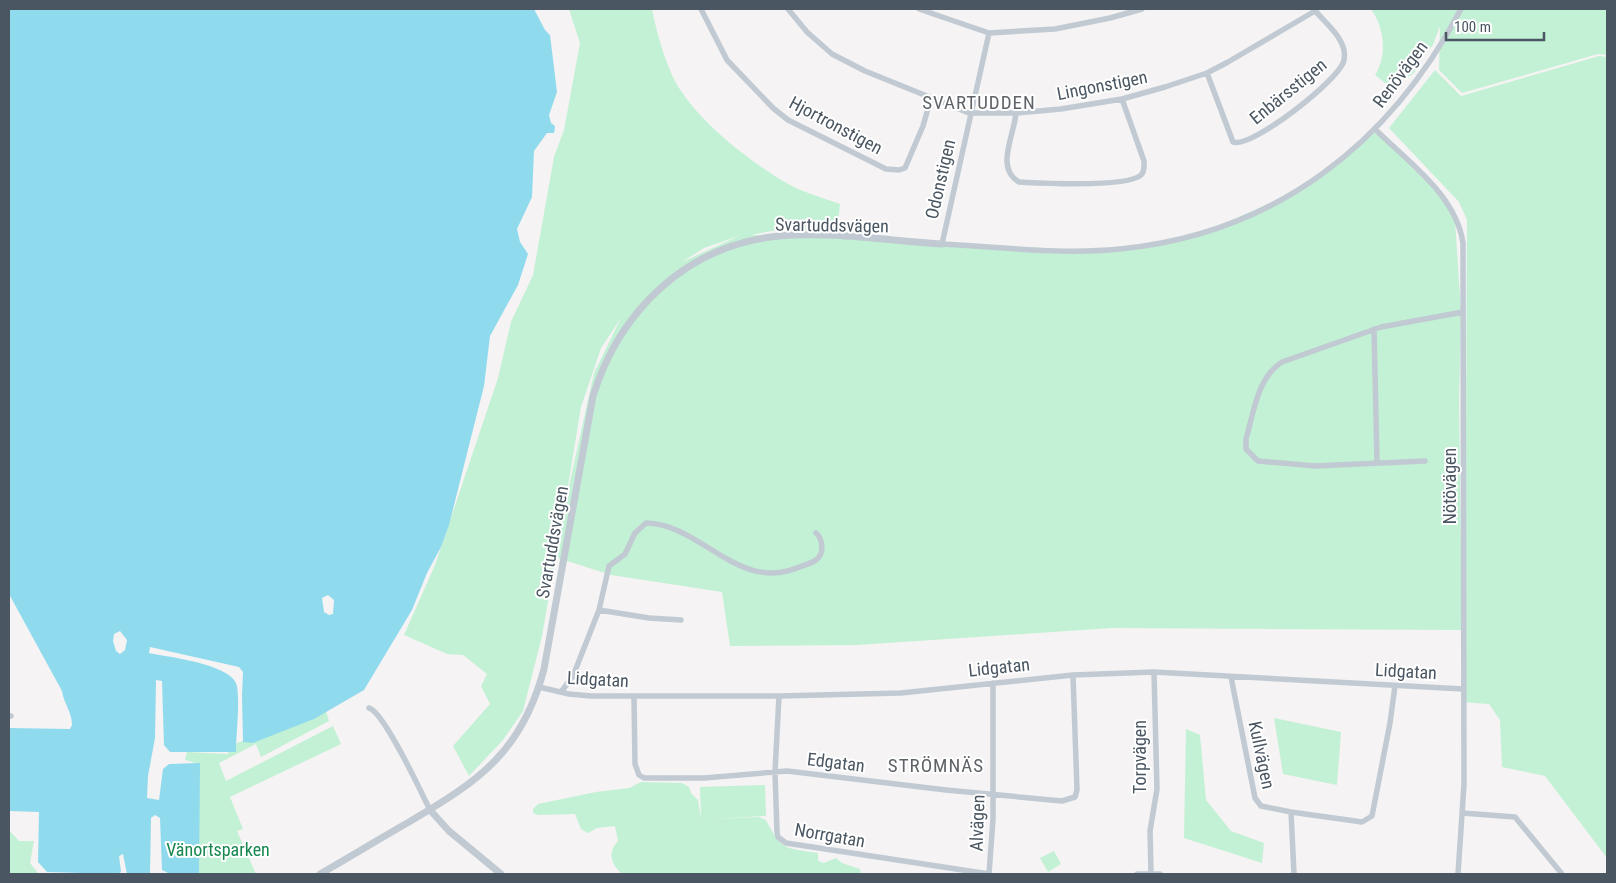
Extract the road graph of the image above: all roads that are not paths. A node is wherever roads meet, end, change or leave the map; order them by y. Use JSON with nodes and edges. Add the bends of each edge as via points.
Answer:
{"nodes":[{"id":1,"x":701,"y":9,"type":"edge"},
{"id":2,"x":788,"y":9,"type":"edge"},
{"id":3,"x":918,"y":9,"type":"edge"},
{"id":4,"x":1142,"y":9,"type":"edge"},
{"id":5,"x":1461,"y":9,"type":"edge"},
{"id":6,"x":1315,"y":10,"type":"edge"},
{"id":7,"x":989,"y":33,"type":"junction"},
{"id":8,"x":1207,"y":73,"type":"junction"},
{"id":9,"x":931,"y":98,"type":"junction"},
{"id":10,"x":1122,"y":99,"type":"junction"},
{"id":11,"x":970,"y":113,"type":"junction"},
{"id":12,"x":1016,"y":113,"type":"junction"},
{"id":13,"x":1376,"y":130,"type":"junction"},
{"id":14,"x":942,"y":244,"type":"junction"},
{"id":15,"x":1463,"y":312,"type":"junction"},
{"id":16,"x":1374,"y":329,"type":"junction"},
{"id":17,"x":1425,"y":461,"type":"dead end"},
{"id":18,"x":1377,"y":462,"type":"junction"},
{"id":19,"x":816,"y":532,"type":"dead end"},
{"id":20,"x":599,"y":610,"type":"junction"},
{"id":21,"x":681,"y":620,"type":"dead end"},
{"id":22,"x":1154,"y":672,"type":"junction"},
{"id":23,"x":1073,"y":674,"type":"junction"},
{"id":24,"x":1231,"y":677,"type":"junction"},
{"id":25,"x":992,"y":683,"type":"junction"},
{"id":26,"x":1395,"y":686,"type":"junction"},
{"id":27,"x":539,"y":687,"type":"junction"},
{"id":28,"x":1463,"y":689,"type":"junction"},
{"id":29,"x":561,"y":692,"type":"junction"},
{"id":30,"x":634,"y":696,"type":"junction"},
{"id":31,"x":779,"y":696,"type":"junction"},
{"id":32,"x":368,"y":708,"type":"dead end"},
{"id":33,"x":775,"y":772,"type":"junction"},
{"id":34,"x":993,"y":795,"type":"junction"},
{"id":35,"x":430,"y":810,"type":"junction"},
{"id":36,"x":1291,"y":812,"type":"junction"},
{"id":37,"x":1462,"y":813,"type":"junction"},
{"id":38,"x":1151,"y":873,"type":"junction"},
{"id":39,"x":320,"y":874,"type":"edge"},
{"id":40,"x":501,"y":874,"type":"edge"},
{"id":41,"x":989,"y":874,"type":"edge"},
{"id":42,"x":1137,"y":874,"type":"edge"},
{"id":43,"x":1160,"y":874,"type":"edge"},
{"id":44,"x":1294,"y":874,"type":"edge"},
{"id":45,"x":1458,"y":874,"type":"edge"},
{"id":46,"x":1562,"y":874,"type":"edge"}],
"edges":[{"from":1,"to":9,"type":"street","name":"Hjortronstigen","via":[[727,60],[773,108],[788,120],[886,169],[906,168]]},
{"from":2,"to":9,"type":"street","name":"Lingonstigen","via":[[832,54]]},
{"from":3,"to":7,"type":"street"},
{"from":4,"to":7,"type":"street","via":[[1055,29]]},
{"from":5,"to":13,"type":"street","name":"Renövägen","via":[[1424,72]]},
{"from":6,"to":8,"type":"street","name":"Lingonstigen"},
{"from":6,"to":8,"type":"street","name":"Enbärsstigen","via":[[1342,44],[1344,62],[1311,96],[1265,132],[1245,142],[1233,142]]},
{"from":7,"to":11,"type":"street","name":"Odonstigen"},
{"from":8,"to":10,"type":"street","name":"Lingonstigen"},
{"from":9,"to":11,"type":"street","name":"Lingonstigen"},
{"from":10,"to":12,"type":"street","name":"Lingonstigen"},
{"from":10,"to":12,"type":"street","via":[[1144,161],[1141,175],[1128,180],[1075,184],[1019,182],[1011,177],[1006,164]]},
{"from":11,"to":12,"type":"street","name":"Lingonstigen"},
{"from":11,"to":14,"type":"street","name":"Odonstigen"},
{"from":13,"to":14,"type":"street","name":"Svartuddsvägen","via":[[1327,172],[1278,201],[1238,220],[1181,238],[1095,251]]},
{"from":13,"to":15,"type":"street","name":"Nötövägen","via":[[1440,192],[1454,212],[1463,243]]},
{"from":14,"to":27,"type":"street","name":"Svartuddsvägen","via":[[815,236],[779,236],[748,242],[700,260],[663,285],[644,303],[608,354],[593,396]]},
{"from":15,"to":16,"type":"street"},
{"from":15,"to":28,"type":"street","name":"Nötövägen"},
{"from":16,"to":18,"type":"street"},
{"from":16,"to":18,"type":"street","via":[[1300,354],[1272,369],[1261,388],[1246,444],[1253,458],[1265,462],[1315,466]]},
{"from":17,"to":18,"type":"street"},
{"from":19,"to":20,"type":"street","via":[[822,544],[820,557],[796,570],[763,573],[750,571],[668,528],[646,523],[635,533],[625,554],[608,566]]},
{"from":20,"to":21,"type":"street"},
{"from":20,"to":29,"type":"street","via":[[573,676]]},
{"from":22,"to":23,"type":"street","name":"Lidgatan"},
{"from":22,"to":24,"type":"street","name":"Lidgatan"},
{"from":22,"to":38,"type":"street","name":"Torpvägen","via":[[1157,790],[1150,831]]},
{"from":23,"to":25,"type":"street","name":"Lidgatan"},
{"from":23,"to":34,"type":"street","name":"Edgatan","via":[[1075,797],[1062,801]]},
{"from":24,"to":26,"type":"street","name":"Lidgatan"},
{"from":24,"to":36,"type":"street","name":"Kullvägen","via":[[1255,798],[1261,806]]},
{"from":25,"to":31,"type":"street","name":"Lidgatan","via":[[901,693]]},
{"from":25,"to":34,"type":"street","name":"Alvägen"},
{"from":26,"to":28,"type":"street","name":"Lidgatan"},
{"from":26,"to":36,"type":"street","name":"Kullvägen","via":[[1372,816],[1362,822]]},
{"from":27,"to":29,"type":"street","name":"Lidgatan"},
{"from":27,"to":35,"type":"street","name":"Svartuddsvägen","via":[[520,728],[492,764],[452,797]]},
{"from":28,"to":37,"type":"street","name":"Nötövägen"},
{"from":29,"to":30,"type":"street","name":"Lidgatan"},
{"from":30,"to":31,"type":"street","name":"Lidgatan"},
{"from":30,"to":33,"type":"street","name":"Edgatan","via":[[635,764],[639,775],[644,778],[704,778]]},
{"from":31,"to":33,"type":"street","name":"Norrgatan"},
{"from":32,"to":35,"type":"street","via":[[376,712],[394,740]]},
{"from":33,"to":34,"type":"street","name":"Edgatan"},
{"from":33,"to":41,"type":"street","name":"Norrgatan","via":[[777,832],[786,843]]},
{"from":34,"to":41,"type":"street","name":"Alvägen"},
{"from":35,"to":39,"type":"street","name":"Svartuddsvägen"},
{"from":35,"to":40,"type":"street","via":[[449,831]]},
{"from":36,"to":44,"type":"street"},
{"from":37,"to":45,"type":"street","name":"Nötövägen"},
{"from":37,"to":46,"type":"street","via":[[1515,818]]},
{"from":38,"to":42,"type":"street"},
{"from":38,"to":43,"type":"street"}]}
